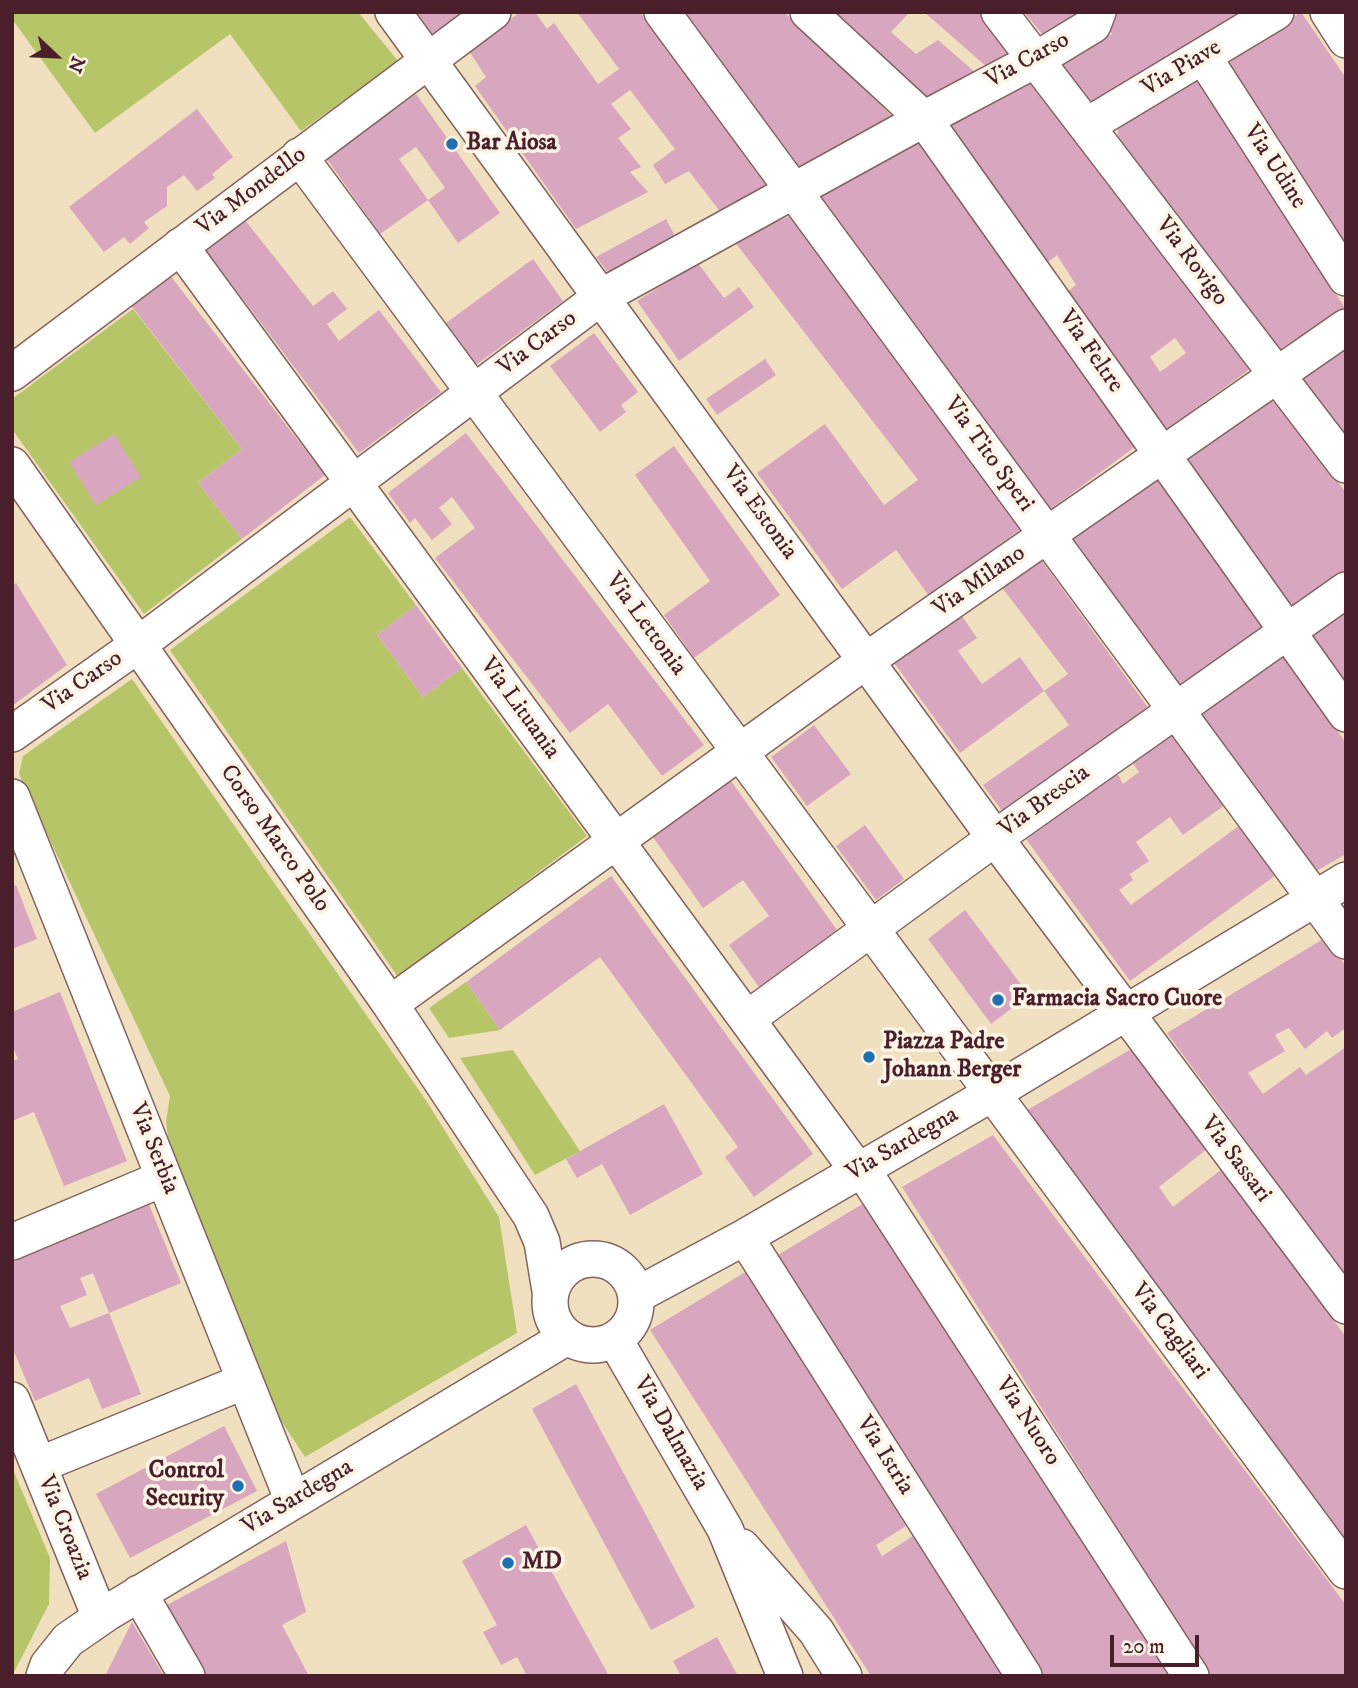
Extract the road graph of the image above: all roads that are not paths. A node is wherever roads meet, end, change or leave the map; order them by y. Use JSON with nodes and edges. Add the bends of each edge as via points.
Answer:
{"nodes":[{"id":1,"x":393,"y":12,"type":"edge"},
{"id":2,"x":493,"y":12,"type":"edge"},
{"id":3,"x":662,"y":12,"type":"edge"},
{"id":4,"x":808,"y":12,"type":"edge"},
{"id":5,"x":999,"y":12,"type":"edge"},
{"id":6,"x":1098,"y":12,"type":"edge"},
{"id":7,"x":1276,"y":12,"type":"edge"},
{"id":8,"x":1328,"y":12,"type":"edge"},
{"id":9,"x":1346,"y":40,"type":"edge"},
{"id":10,"x":1203,"y":56,"type":"junction"},
{"id":11,"x":429,"y":58,"type":"junction"},
{"id":12,"x":1037,"y":59,"type":"junction"},
{"id":13,"x":924,"y":119,"type":"junction"},
{"id":14,"x":1088,"y":125,"type":"junction"},
{"id":15,"x":299,"y":156,"type":"junction"},
{"id":16,"x":793,"y":190,"type":"junction"},
{"id":17,"x":180,"y":246,"type":"junction"},
{"id":18,"x":1346,"y":278,"type":"edge"},
{"id":19,"x":601,"y":297,"type":"junction"},
{"id":20,"x":1346,"y":327,"type":"edge"},
{"id":21,"x":12,"y":373,"type":"edge"},
{"id":22,"x":1277,"y":375,"type":"junction"},
{"id":23,"x":473,"y":393,"type":"junction"},
{"id":24,"x":1163,"y":455,"type":"junction"},
{"id":25,"x":12,"y":465,"type":"edge"},
{"id":26,"x":1346,"y":465,"type":"edge"},
{"id":27,"x":353,"y":483,"type":"junction"},
{"id":28,"x":1047,"y":535,"type":"junction"},
{"id":29,"x":1346,"y":590,"type":"edge"},
{"id":30,"x":1287,"y":631,"type":"junction"},
{"id":31,"x":139,"y":644,"type":"junction"},
{"id":32,"x":867,"y":660,"type":"junction"},
{"id":33,"x":1175,"y":709,"type":"junction"},
{"id":34,"x":1346,"y":714,"type":"edge"},
{"id":35,"x":12,"y":734,"type":"edge"},
{"id":36,"x":739,"y":752,"type":"junction"},
{"id":37,"x":12,"y":797,"type":"edge"},
{"id":38,"x":995,"y":838,"type":"junction"},
{"id":39,"x":616,"y":840,"type":"junction"},
{"id":40,"x":1346,"y":880,"type":"edge"},
{"id":41,"x":1314,"y":898,"type":"junction"},
{"id":42,"x":870,"y":929,"type":"junction"},
{"id":43,"x":1346,"y":941,"type":"edge"},
{"id":44,"x":390,"y":1004,"type":"junction"},
{"id":45,"x":1125,"y":1013,"type":"junction"},
{"id":46,"x":747,"y":1019,"type":"junction"},
{"id":47,"x":991,"y":1094,"type":"junction"},
{"id":48,"x":860,"y":1170,"type":"junction"},
{"id":49,"x":164,"y":1178,"type":"junction"},
{"id":50,"x":531,"y":1216,"type":"junction"},
{"id":51,"x":745,"y":1237,"type":"junction"},
{"id":52,"x":12,"y":1242,"type":"edge"},
{"id":53,"x":604,"y":1259,"type":"junction"},
{"id":54,"x":550,"y":1291,"type":"junction"},
{"id":55,"x":637,"y":1296,"type":"junction"},
{"id":56,"x":1346,"y":1306,"type":"edge"},
{"id":57,"x":566,"y":1337,"type":"junction"},
{"id":58,"x":615,"y":1340,"type":"junction"},
{"id":59,"x":245,"y":1381,"type":"junction"},
{"id":60,"x":12,"y":1400,"type":"edge"},
{"id":61,"x":39,"y":1465,"type":"junction"},
{"id":62,"x":293,"y":1501,"type":"junction"},
{"id":63,"x":726,"y":1529,"type":"junction"},
{"id":64,"x":1346,"y":1571,"type":"edge"},
{"id":65,"x":139,"y":1593,"type":"junction"},
{"id":66,"x":100,"y":1617,"type":"junction"},
{"id":67,"x":44,"y":1676,"type":"edge"},
{"id":68,"x":187,"y":1676,"type":"edge"},
{"id":69,"x":785,"y":1676,"type":"edge"},
{"id":70,"x":844,"y":1676,"type":"edge"},
{"id":71,"x":1024,"y":1676,"type":"edge"},
{"id":72,"x":1191,"y":1676,"type":"edge"}],
"edges":[{"from":1,"to":11,"type":"street","name":"Via Estonia"},
{"from":2,"to":11,"type":"street","name":"Via Mondello"},
{"from":3,"to":16,"type":"street","name":"Via Tito Speri"},
{"from":4,"to":13,"type":"street","name":"Via Feltre"},
{"from":5,"to":12,"type":"street","name":"Via Rovigo"},
{"from":6,"to":12,"type":"street","name":"Via Carso","via":[[1093,24]]},
{"from":7,"to":10,"type":"street","name":"Via Piave"},
{"from":8,"to":9,"type":"street"},
{"from":10,"to":14,"type":"street","name":"Via Piave"},
{"from":10,"to":18,"type":"street","name":"Via Udine"},
{"from":11,"to":15,"type":"street","name":"Via Mondello"},
{"from":11,"to":19,"type":"street","name":"Via Estonia"},
{"from":12,"to":13,"type":"street","name":"Via Carso"},
{"from":12,"to":14,"type":"street","name":"Via Rovigo"},
{"from":13,"to":16,"type":"street","name":"Via Carso"},
{"from":13,"to":24,"type":"street","name":"Via Feltre"},
{"from":14,"to":22,"type":"street","name":"Via Rovigo"},
{"from":15,"to":17,"type":"street","name":"Via Mondello"},
{"from":15,"to":23,"type":"street","name":"Via Lettonia"},
{"from":16,"to":19,"type":"street","name":"Via Carso"},
{"from":16,"to":28,"type":"street","name":"Via Tito Speri"},
{"from":17,"to":21,"type":"street","name":"Via Mondello"},
{"from":17,"to":27,"type":"street","name":"Via Lituania"},
{"from":19,"to":23,"type":"street","name":"Via Carso"},
{"from":19,"to":32,"type":"street","name":"Via Estonia"},
{"from":20,"to":22,"type":"street","name":"Via Milano"},
{"from":22,"to":24,"type":"street","name":"Via Milano"},
{"from":22,"to":26,"type":"street","name":"Via Rovigo"},
{"from":23,"to":27,"type":"street","name":"Via Carso"},
{"from":23,"to":36,"type":"street","name":"Via Lettonia"},
{"from":24,"to":28,"type":"street","name":"Via Milano"},
{"from":24,"to":30,"type":"street","name":"Via Feltre"},
{"from":25,"to":31,"type":"street","name":"Corso Marco Polo"},
{"from":27,"to":31,"type":"street","name":"Via Carso"},
{"from":27,"to":39,"type":"street","name":"Via Lituania"},
{"from":28,"to":32,"type":"street","name":"Via Milano"},
{"from":28,"to":33,"type":"street","name":"Via Tito Speri"},
{"from":29,"to":30,"type":"street","name":"Via Brescia"},
{"from":30,"to":33,"type":"street","name":"Via Brescia"},
{"from":30,"to":34,"type":"street","name":"Via Feltre"},
{"from":31,"to":35,"type":"street","name":"Via Carso"},
{"from":31,"to":44,"type":"street","name":"Corso Marco Polo"},
{"from":32,"to":36,"type":"street","name":"Via Milano"},
{"from":32,"to":38,"type":"street","name":"Via Estonia"},
{"from":33,"to":38,"type":"street","name":"Via Brescia"},
{"from":33,"to":41,"type":"street","name":"Via Tito Speri"},
{"from":36,"to":39,"type":"street","name":"Via Milano"},
{"from":36,"to":42,"type":"street","name":"Via Lettonia"},
{"from":37,"to":49,"type":"street","name":"Via Serbia"},
{"from":38,"to":42,"type":"street","name":"Via Brescia"},
{"from":38,"to":45,"type":"street","name":"Via Estonia"},
{"from":39,"to":44,"type":"street","name":"Via Milano"},
{"from":39,"to":46,"type":"street","name":"Via Lituania"},
{"from":40,"to":41,"type":"street","name":"Via Sardegna"},
{"from":41,"to":43,"type":"street","name":"Via Tito Speri"},
{"from":41,"to":45,"type":"street","name":"Via Sardegna"},
{"from":42,"to":46,"type":"street","name":"Via Brescia"},
{"from":42,"to":47,"type":"street","name":"Via Lettonia"},
{"from":44,"to":50,"type":"street","name":"Corso Marco Polo"},
{"from":45,"to":47,"type":"street","name":"Via Sardegna"},
{"from":45,"to":56,"type":"street","name":"Via Sassari"},
{"from":46,"to":48,"type":"street","name":"Via Lituania"},
{"from":47,"to":48,"type":"street","name":"Via Sardegna"},
{"from":47,"to":64,"type":"street","name":"Via Cagliari"},
{"from":48,"to":51,"type":"street","name":"Via Sardegna"},
{"from":48,"to":72,"type":"street","name":"Via Nuoro"},
{"from":49,"to":52,"type":"street"},
{"from":49,"to":59,"type":"street","name":"Via Serbia"},
{"from":50,"to":53,"type":"street"},
{"from":50,"to":54,"type":"street","via":[[542,1242]]},
{"from":51,"to":55,"type":"street","name":"Via Sardegna"},
{"from":51,"to":71,"type":"street","name":"Via Istria"},
{"from":53,"to":54,"type":"street","via":[[587,1258],[571,1264],[558,1275]]},
{"from":53,"to":55,"type":"street","via":[[631,1279]]},
{"from":54,"to":57,"type":"street","via":[[555,1324]]},
{"from":55,"to":58,"type":"street","via":[[628,1328]]},
{"from":57,"to":58,"type":"street","via":[[599,1346]]},
{"from":57,"to":62,"type":"street","name":"Via Sardegna"},
{"from":58,"to":63,"type":"street","name":"Via Dalmazia"},
{"from":59,"to":61,"type":"street"},
{"from":59,"to":62,"type":"street","name":"Via Serbia"},
{"from":60,"to":61,"type":"street","name":"Via Croazia"},
{"from":61,"to":66,"type":"street","name":"Via Croazia"},
{"from":62,"to":65,"type":"street","name":"Via Sardegna"},
{"from":63,"to":69,"type":"street","name":"Via Dalmazia"},
{"from":63,"to":70,"type":"street","name":"Via Dalmazia","via":[[816,1631]]},
{"from":65,"to":66,"type":"street","name":"Via Sardegna"},
{"from":65,"to":68,"type":"street"},
{"from":66,"to":67,"type":"street","name":"Via Sardegna","via":[[68,1640]]}]}
